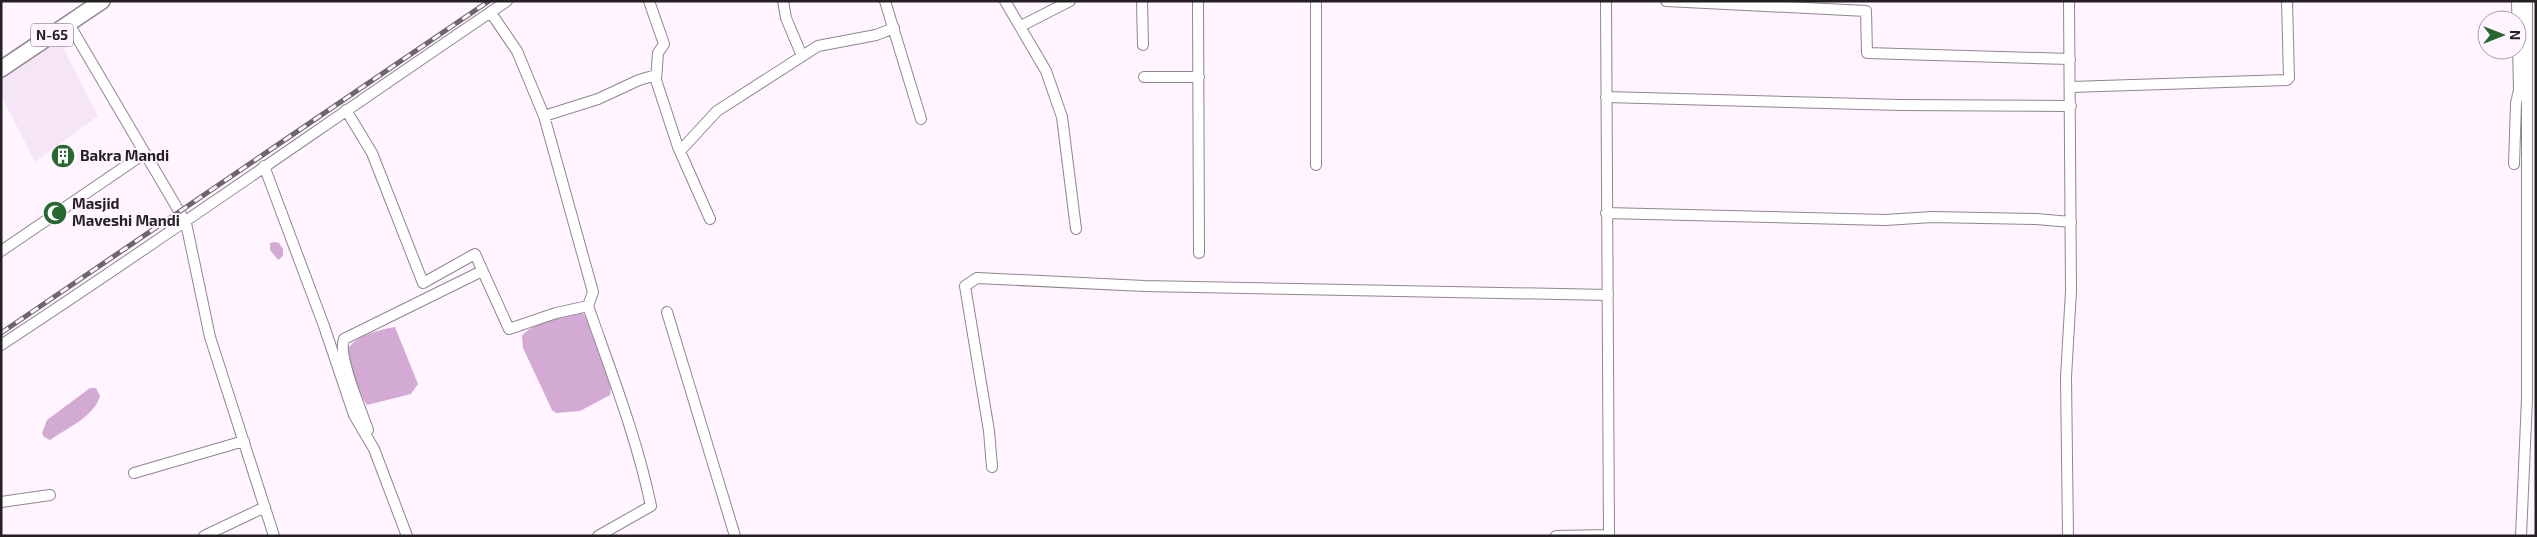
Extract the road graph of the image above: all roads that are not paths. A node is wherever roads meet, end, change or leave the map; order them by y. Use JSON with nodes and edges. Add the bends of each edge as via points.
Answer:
{"nodes":[{"id":1,"x":102,"y":1,"type":"edge"},
{"id":2,"x":507,"y":1,"type":"edge"},
{"id":3,"x":649,"y":1,"type":"edge"},
{"id":4,"x":782,"y":1,"type":"edge"},
{"id":5,"x":885,"y":1,"type":"edge"},
{"id":6,"x":1005,"y":1,"type":"edge"},
{"id":7,"x":1070,"y":1,"type":"edge"},
{"id":8,"x":1142,"y":1,"type":"edge"},
{"id":9,"x":1198,"y":1,"type":"edge"},
{"id":10,"x":1316,"y":1,"type":"edge"},
{"id":11,"x":1606,"y":1,"type":"edge"},
{"id":12,"x":1666,"y":1,"type":"edge"},
{"id":13,"x":2069,"y":1,"type":"edge"},
{"id":14,"x":2287,"y":1,"type":"edge"},
{"id":15,"x":2517,"y":1,"type":"edge"},
{"id":16,"x":2527,"y":1,"type":"edge"},
{"id":17,"x":85,"y":6,"type":"edge"},
{"id":18,"x":491,"y":12,"type":"junction"},
{"id":19,"x":68,"y":24,"type":"junction"},
{"id":20,"x":1021,"y":26,"type":"junction"},
{"id":21,"x":894,"y":28,"type":"junction"},
{"id":22,"x":1143,"y":45,"type":"dead end"},
{"id":23,"x":802,"y":56,"type":"junction"},
{"id":24,"x":2070,"y":59,"type":"junction"},
{"id":25,"x":1,"y":70,"type":"edge"},
{"id":26,"x":656,"y":75,"type":"junction"},
{"id":27,"x":1144,"y":77,"type":"dead end"},
{"id":28,"x":1199,"y":77,"type":"junction"},
{"id":29,"x":2071,"y":87,"type":"junction"},
{"id":30,"x":1606,"y":97,"type":"junction"},
{"id":31,"x":2071,"y":106,"type":"junction"},
{"id":32,"x":346,"y":110,"type":"junction"},
{"id":33,"x":544,"y":116,"type":"junction"},
{"id":34,"x":921,"y":119,"type":"dead end"},
{"id":35,"x":680,"y":151,"type":"junction"},
{"id":36,"x":145,"y":153,"type":"junction"},
{"id":37,"x":1316,"y":164,"type":"dead end"},
{"id":38,"x":2514,"y":164,"type":"dead end"},
{"id":39,"x":264,"y":166,"type":"junction"},
{"id":40,"x":1606,"y":213,"type":"junction"},
{"id":41,"x":710,"y":219,"type":"dead end"},
{"id":42,"x":2071,"y":222,"type":"junction"},
{"id":43,"x":186,"y":223,"type":"junction"},
{"id":44,"x":1076,"y":229,"type":"dead end"},
{"id":45,"x":1,"y":252,"type":"edge"},
{"id":46,"x":1199,"y":253,"type":"dead end"},
{"id":47,"x":482,"y":271,"type":"junction"},
{"id":48,"x":1608,"y":294,"type":"junction"},
{"id":49,"x":588,"y":306,"type":"junction"},
{"id":50,"x":666,"y":312,"type":"dead end"},
{"id":51,"x":1,"y":345,"type":"edge"},
{"id":52,"x":244,"y":441,"type":"junction"},
{"id":53,"x":374,"y":448,"type":"junction"},
{"id":54,"x":992,"y":467,"type":"dead end"},
{"id":55,"x":134,"y":473,"type":"dead end"},
{"id":56,"x":50,"y":495,"type":"dead end"},
{"id":57,"x":1,"y":502,"type":"edge"},
{"id":58,"x":264,"y":507,"type":"junction"},
{"id":59,"x":204,"y":536,"type":"edge"},
{"id":60,"x":274,"y":536,"type":"edge"},
{"id":61,"x":407,"y":536,"type":"edge"},
{"id":62,"x":598,"y":536,"type":"edge"},
{"id":63,"x":735,"y":536,"type":"edge"},
{"id":64,"x":1556,"y":536,"type":"edge"},
{"id":65,"x":1609,"y":536,"type":"edge"},
{"id":66,"x":2068,"y":536,"type":"edge"},
{"id":67,"x":2521,"y":536,"type":"edge"}],
"edges":[{"from":1,"to":17,"type":"highway","number":"N-65"},
{"from":2,"to":18,"type":"street"},
{"from":3,"to":26,"type":"street","via":[[664,44],[658,53]]},
{"from":4,"to":23,"type":"street"},
{"from":5,"to":21,"type":"street"},
{"from":6,"to":20,"type":"street"},
{"from":7,"to":20,"type":"street"},
{"from":8,"to":22,"type":"street"},
{"from":9,"to":28,"type":"street"},
{"from":10,"to":37,"type":"street"},
{"from":11,"to":30,"type":"street"},
{"from":12,"to":24,"type":"street","via":[[1866,11],[1867,53]]},
{"from":13,"to":24,"type":"street"},
{"from":14,"to":29,"type":"street","via":[[2287,80]]},
{"from":15,"to":38,"type":"street","via":[[2520,90],[2516,102]]},
{"from":16,"to":67,"type":"street","via":[[2528,398]]},
{"from":17,"to":19,"type":"highway","number":"N-65"},
{"from":18,"to":32,"type":"street"},
{"from":18,"to":33,"type":"street","via":[[517,51]]},
{"from":19,"to":25,"type":"highway","number":"N-65"},
{"from":19,"to":36,"type":"street"},
{"from":20,"to":44,"type":"street","via":[[1046,71],[1062,117]]},
{"from":21,"to":23,"type":"street","via":[[876,35],[818,46]]},
{"from":21,"to":34,"type":"street"},
{"from":23,"to":35,"type":"street","via":[[717,111]]},
{"from":24,"to":29,"type":"street"},
{"from":26,"to":33,"type":"street","via":[[598,99]]},
{"from":26,"to":35,"type":"street"},
{"from":27,"to":28,"type":"street"},
{"from":28,"to":46,"type":"street"},
{"from":29,"to":31,"type":"street"},
{"from":30,"to":31,"type":"street"},
{"from":30,"to":40,"type":"street"},
{"from":31,"to":42,"type":"street"},
{"from":32,"to":39,"type":"street"},
{"from":32,"to":47,"type":"street","via":[[372,153],[422,283],[475,254]]},
{"from":33,"to":49,"type":"street","via":[[593,292]]},
{"from":35,"to":41,"type":"street"},
{"from":36,"to":43,"type":"street"},
{"from":36,"to":45,"type":"street"},
{"from":39,"to":43,"type":"street"},
{"from":39,"to":53,"type":"street","via":[[354,415]]},
{"from":40,"to":42,"type":"street"},
{"from":40,"to":48,"type":"street"},
{"from":42,"to":66,"type":"street","via":[[2066,377]]},
{"from":43,"to":51,"type":"street"},
{"from":43,"to":52,"type":"street","via":[[210,337]]},
{"from":47,"to":49,"type":"street","via":[[510,329]]},
{"from":47,"to":53,"type":"street","via":[[344,339],[342,346],[346,363]]},
{"from":48,"to":54,"type":"street","via":[[1144,286],[977,278],[965,286]]},
{"from":48,"to":65,"type":"street"},
{"from":49,"to":62,"type":"street","via":[[644,471],[652,506]]},
{"from":50,"to":63,"type":"street"},
{"from":52,"to":55,"type":"street"},
{"from":52,"to":58,"type":"street"},
{"from":53,"to":61,"type":"street"},
{"from":56,"to":57,"type":"street"},
{"from":58,"to":59,"type":"street"},
{"from":58,"to":60,"type":"street"},
{"from":64,"to":65,"type":"street"}]}
